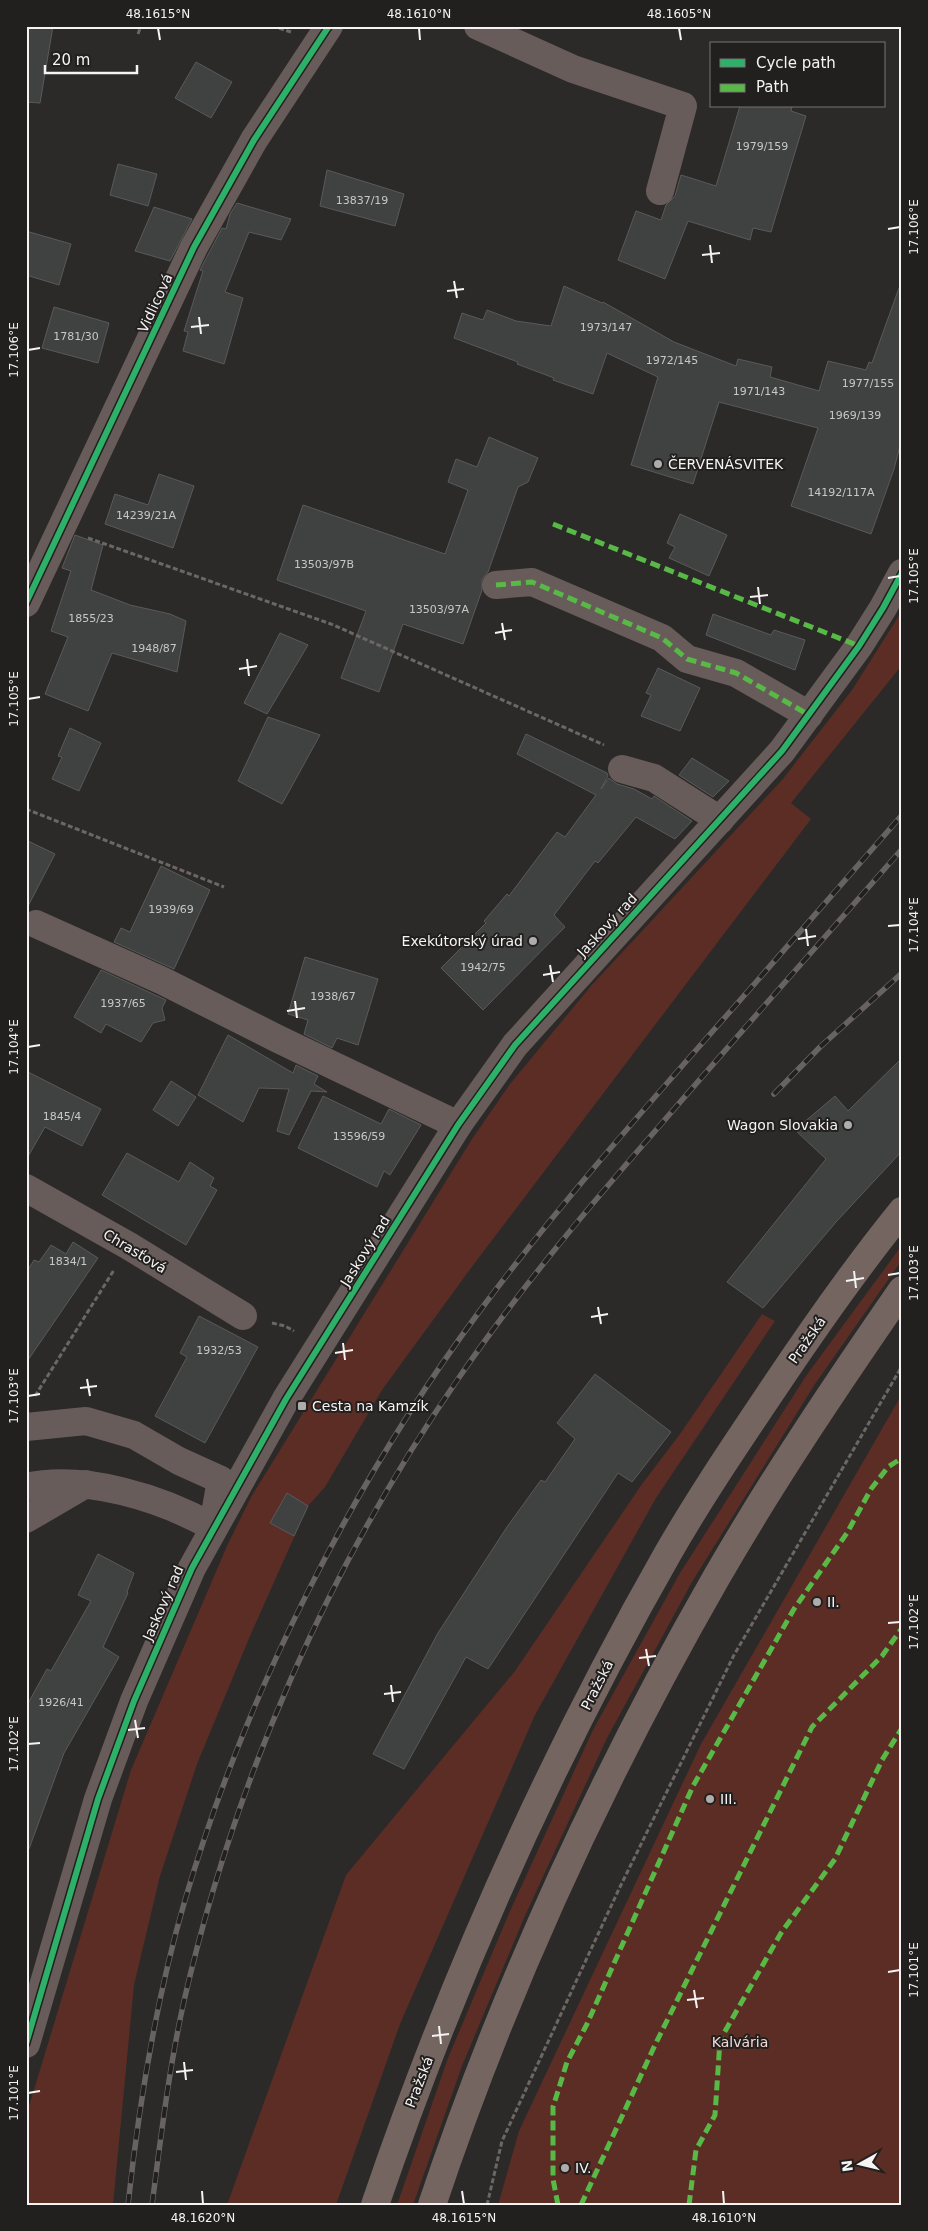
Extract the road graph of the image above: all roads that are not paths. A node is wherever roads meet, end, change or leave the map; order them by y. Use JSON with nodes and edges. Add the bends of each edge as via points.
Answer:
{"nodes":[{"id":1,"x":329,"y":26,"type":"edge"},
{"id":2,"x":478,"y":26,"type":"edge"},
{"id":3,"x":660,"y":191,"type":"dead end"},
{"id":4,"x":902,"y":573,"type":"edge"},
{"id":5,"x":496,"y":585,"type":"dead end"},
{"id":6,"x":26,"y":603,"type":"edge"},
{"id":7,"x":809,"y":715,"type":"junction"},
{"id":8,"x":615,"y":759,"type":"road end"},
{"id":9,"x":720,"y":820,"type":"junction"},
{"id":10,"x":36,"y":924,"type":"dead end"},
{"id":11,"x":458,"y":1125,"type":"junction"},
{"id":12,"x":26,"y":1188,"type":"edge"},
{"id":13,"x":902,"y":1211,"type":"edge"},
{"id":14,"x":902,"y":1290,"type":"edge"},
{"id":15,"x":243,"y":1316,"type":"dead end"},
{"id":16,"x":26,"y":1427,"type":"edge"},
{"id":17,"x":86,"y":1484,"type":"junction"},
{"id":18,"x":26,"y":1487,"type":"edge"},
{"id":19,"x":26,"y":1519,"type":"edge"},
{"id":20,"x":212,"y":1527,"type":"junction"},
{"id":21,"x":26,"y":2044,"type":"edge"},
{"id":22,"x":375,"y":2205,"type":"edge"},
{"id":23,"x":432,"y":2205,"type":"edge"}],
"edges":[{"from":1,"to":6,"type":"street","name":"Vidlicová","via":[[254,140],[194,247]]},
{"from":2,"to":3,"type":"street","via":[[573,69],[684,106]]},
{"from":4,"to":7,"type":"street","name":"Jaskový rad","via":[[871,628]]},
{"from":5,"to":7,"type":"street","via":[[532,582],[662,638],[687,659],[736,673]]},
{"from":7,"to":9,"type":"street","name":"Jaskový rad","via":[[782,752]]},
{"from":8,"to":9,"type":"street","via":[[654,778]]},
{"from":9,"to":11,"type":"street","name":"Jaskový rad","via":[[541,1014]]},
{"from":10,"to":11,"type":"street","via":[[163,981]]},
{"from":11,"to":20,"type":"street","name":"Jaskový rad","via":[[286,1399]]},
{"from":12,"to":15,"type":"street","name":"Chrasťová"},
{"from":13,"to":22,"type":"main road","name":"Pražská","via":[[796,1354],[718,1471],[607,1663],[496,1891],[446,2011]]},
{"from":14,"to":23,"type":"main road","via":[[765,1496],[657,1684],[546,1910],[498,2024]]},
{"from":16,"to":20,"type":"street","via":[[86,1421],[134,1435],[220,1480]]},
{"from":17,"to":18,"type":"street","via":[[68,1482]]},
{"from":17,"to":19,"type":"street"},
{"from":17,"to":20,"type":"street","via":[[148,1499]]},
{"from":20,"to":21,"type":"street","name":"Jaskový rad","via":[[134,1700],[109,1765]]}]}
